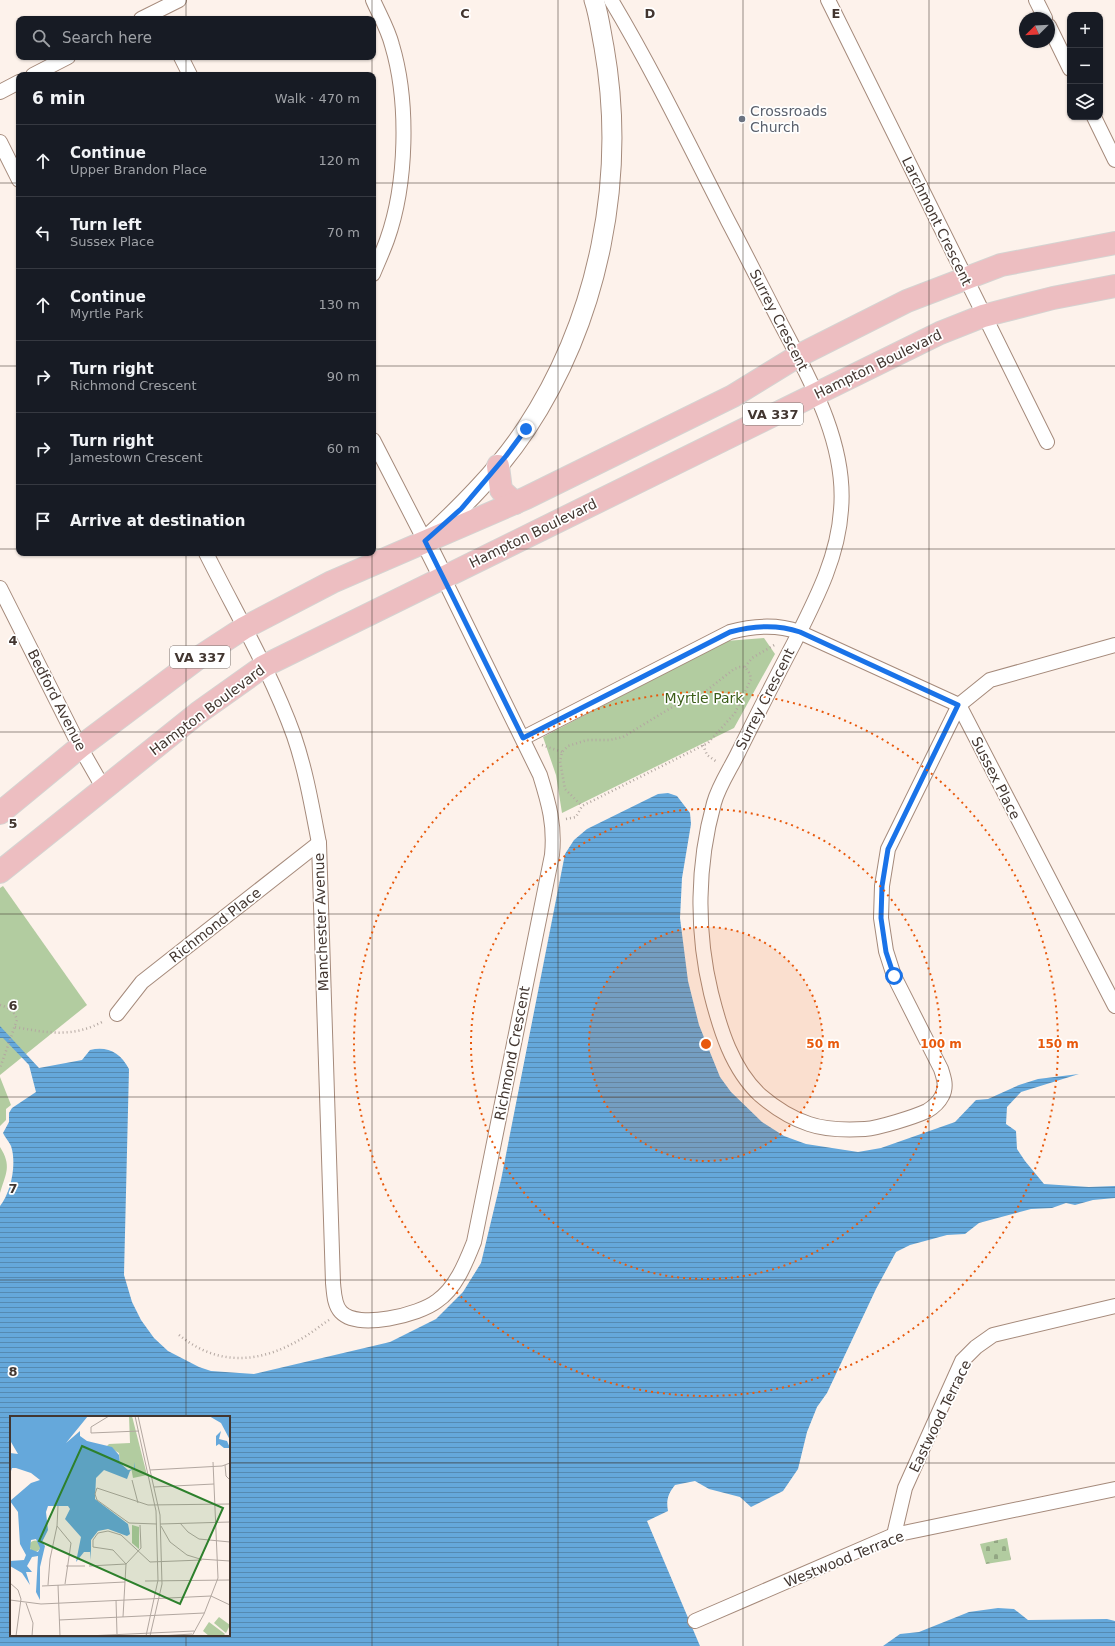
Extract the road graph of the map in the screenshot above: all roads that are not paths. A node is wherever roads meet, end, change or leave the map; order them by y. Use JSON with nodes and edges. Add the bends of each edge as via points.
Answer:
{"nodes":[{"id":1,"x":179,"y":0,"type":"edge"},
{"id":2,"x":373,"y":0,"type":"edge"},
{"id":3,"x":594,"y":0,"type":"edge"},
{"id":4,"x":611,"y":0,"type":"edge"},
{"id":5,"x":828,"y":0,"type":"edge"},
{"id":6,"x":1036,"y":0,"type":"edge"},
{"id":7,"x":158,"y":10,"type":"edge"},
{"id":8,"x":1042,"y":12,"type":"edge"},
{"id":9,"x":147,"y":16,"type":"edge"},
{"id":10,"x":1055,"y":38,"type":"edge"},
{"id":11,"x":62,"y":60,"type":"edge"},
{"id":12,"x":182,"y":60,"type":"edge"},
{"id":13,"x":1067,"y":63,"type":"edge"},
{"id":14,"x":39,"y":72,"type":"edge"},
{"id":15,"x":188,"y":72,"type":"edge"},
{"id":16,"x":16,"y":84,"type":"edge"},
{"id":17,"x":0,"y":92,"type":"edge"},
{"id":18,"x":1095,"y":120,"type":"edge"},
{"id":19,"x":0,"y":142,"type":"edge"},
{"id":20,"x":1115,"y":160,"type":"edge"},
{"id":21,"x":16,"y":174,"type":"edge"},
{"id":22,"x":1115,"y":243,"type":"edge"},
{"id":23,"x":376,"y":266,"type":"edge"},
{"id":24,"x":965,"y":279,"type":"junction"},
{"id":25,"x":1115,"y":286,"type":"edge"},
{"id":26,"x":983,"y":316,"type":"junction"},
{"id":27,"x":798,"y":356,"type":"junction"},
{"id":28,"x":815,"y":394,"type":"junction"},
{"id":29,"x":1047,"y":442,"type":"dead end"},
{"id":30,"x":376,"y":446,"type":"edge"},
{"id":31,"x":498,"y":466,"type":"junction"},
{"id":32,"x":515,"y":503,"type":"junction"},
{"id":33,"x":425,"y":541,"type":"junction"},
{"id":34,"x":208,"y":556,"type":"edge"},
{"id":35,"x":443,"y":577,"type":"junction"},
{"id":36,"x":0,"y":588,"type":"edge"},
{"id":37,"x":244,"y":628,"type":"junction"},
{"id":38,"x":800,"y":632,"type":"junction"},
{"id":39,"x":1115,"y":645,"type":"edge"},
{"id":40,"x":264,"y":666,"type":"junction"},
{"id":41,"x":958,"y":705,"type":"junction"},
{"id":42,"x":523,"y":738,"type":"junction"},
{"id":43,"x":80,"y":747,"type":"junction"},
{"id":44,"x":104,"y":789,"type":"junction"},
{"id":45,"x":0,"y":813,"type":"edge"},
{"id":46,"x":319,"y":843,"type":"junction"},
{"id":47,"x":0,"y":872,"type":"edge"},
{"id":48,"x":1115,"y":1006,"type":"edge"},
{"id":49,"x":117,"y":1014,"type":"road end"},
{"id":50,"x":1115,"y":1306,"type":"edge"},
{"id":51,"x":341,"y":1313,"type":"joint"},
{"id":52,"x":1115,"y":1489,"type":"edge"},
{"id":53,"x":894,"y":1535,"type":"junction"},
{"id":54,"x":695,"y":1622,"type":"dead end"}],
"edges":[{"from":1,"to":7,"type":"street"},
{"from":2,"to":23,"type":"street","via":[[392,43],[403,102],[403,150],[398,192],[387,239]]},
{"from":3,"to":31,"type":"main road","via":[[607,65],[613,142],[608,205],[596,267],[582,316],[559,370],[526,429]]},
{"from":4,"to":27,"type":"street","name":"Surrey Crescent","via":[[640,50]]},
{"from":5,"to":24,"type":"street","name":"Larchmont Crescent"},
{"from":6,"to":8,"type":"street"},
{"from":7,"to":9,"type":"street"},
{"from":10,"to":13,"type":"street"},
{"from":11,"to":14,"type":"street"},
{"from":12,"to":15,"type":"street"},
{"from":16,"to":17,"type":"street"},
{"from":18,"to":20,"type":"street"},
{"from":19,"to":21,"type":"street"},
{"from":22,"to":24,"type":"main road","number":"VA 337","via":[[1001,265]]},
{"from":24,"to":26,"type":"street","name":"Larchmont Crescent"},
{"from":24,"to":27,"type":"main road","number":"VA 337","via":[[907,301]]},
{"from":25,"to":26,"type":"main road","name":"Hampton Boulevard","number":"VA 337","via":[[1053,298]]},
{"from":26,"to":28,"type":"main road","name":"Hampton Boulevard","number":"VA 337"},
{"from":26,"to":29,"type":"street","name":"Larchmont Crescent"},
{"from":27,"to":28,"type":"street","name":"Surrey Crescent"},
{"from":27,"to":32,"type":"main road","number":"VA 337","via":[[733,396]]},
{"from":28,"to":35,"type":"main road","name":"Hampton Boulevard","number":"VA 337"},
{"from":28,"to":38,"type":"street","name":"Surrey Crescent","via":[[835,448],[841,477],[842,508],[836,547]]},
{"from":30,"to":33,"type":"street"},
{"from":31,"to":32,"type":"main road","via":[[501,490]]},
{"from":31,"to":33,"type":"main road","via":[[461,509]]},
{"from":32,"to":33,"type":"main road","number":"VA 337"},
{"from":33,"to":35,"type":"main road","name":"Richmond Crescent"},
{"from":33,"to":37,"type":"main road","number":"VA 337","via":[[332,582]]},
{"from":34,"to":37,"type":"street","name":"Manchester Avenue"},
{"from":35,"to":40,"type":"main road","name":"Hampton Boulevard","number":"VA 337"},
{"from":35,"to":42,"type":"street","name":"Richmond Crescent"},
{"from":36,"to":43,"type":"street","name":"Bedford Avenue"},
{"from":37,"to":40,"type":"street","name":"Manchester Avenue"},
{"from":37,"to":43,"type":"main road","number":"VA 337","via":[[200,656]]},
{"from":38,"to":41,"type":"street"},
{"from":38,"to":41,"type":"street","name":"Surrey Crescent","via":[[715,800],[701,878],[700,914],[703,951],[711,991],[720,1026],[732,1056],[760,1095],[784,1113],[810,1125],[841,1130],[870,1129],[927,1110],[944,1094],[942,1069],[894,976],[886,952],[881,918],[882,886],[888,849]]},
{"from":38,"to":42,"type":"street","via":[[788,628],[769,627],[730,632]]},
{"from":39,"to":41,"type":"street","via":[[990,680]]},
{"from":40,"to":44,"type":"main road","name":"Hampton Boulevard","number":"VA 337","via":[[198,713]]},
{"from":40,"to":46,"type":"street","name":"Manchester Avenue","via":[[294,738],[308,787]]},
{"from":41,"to":48,"type":"street","name":"Sussex Place"},
{"from":42,"to":51,"type":"street","name":"Richmond Crescent","via":[[540,776],[552,821],[552,856],[474,1242],[449,1289],[437,1301],[418,1312],[378,1320],[350,1319]]},
{"from":43,"to":44,"type":"street","name":"Bedford Avenue"},
{"from":43,"to":45,"type":"main road","number":"VA 337"},
{"from":44,"to":47,"type":"main road","name":"Hampton Boulevard","number":"VA 337"},
{"from":46,"to":49,"type":"street","name":"Richmond Place","via":[[142,982]]},
{"from":46,"to":51,"type":"street","name":"Manchester Avenue","via":[[333,1283],[335,1299]]},
{"from":50,"to":53,"type":"street","name":"Eastwood Terrace","via":[[993,1334],[962,1361],[905,1488]]},
{"from":52,"to":53,"type":"street","name":"Westwood Terrace"},
{"from":53,"to":54,"type":"street","name":"Westwood Terrace"}]}
